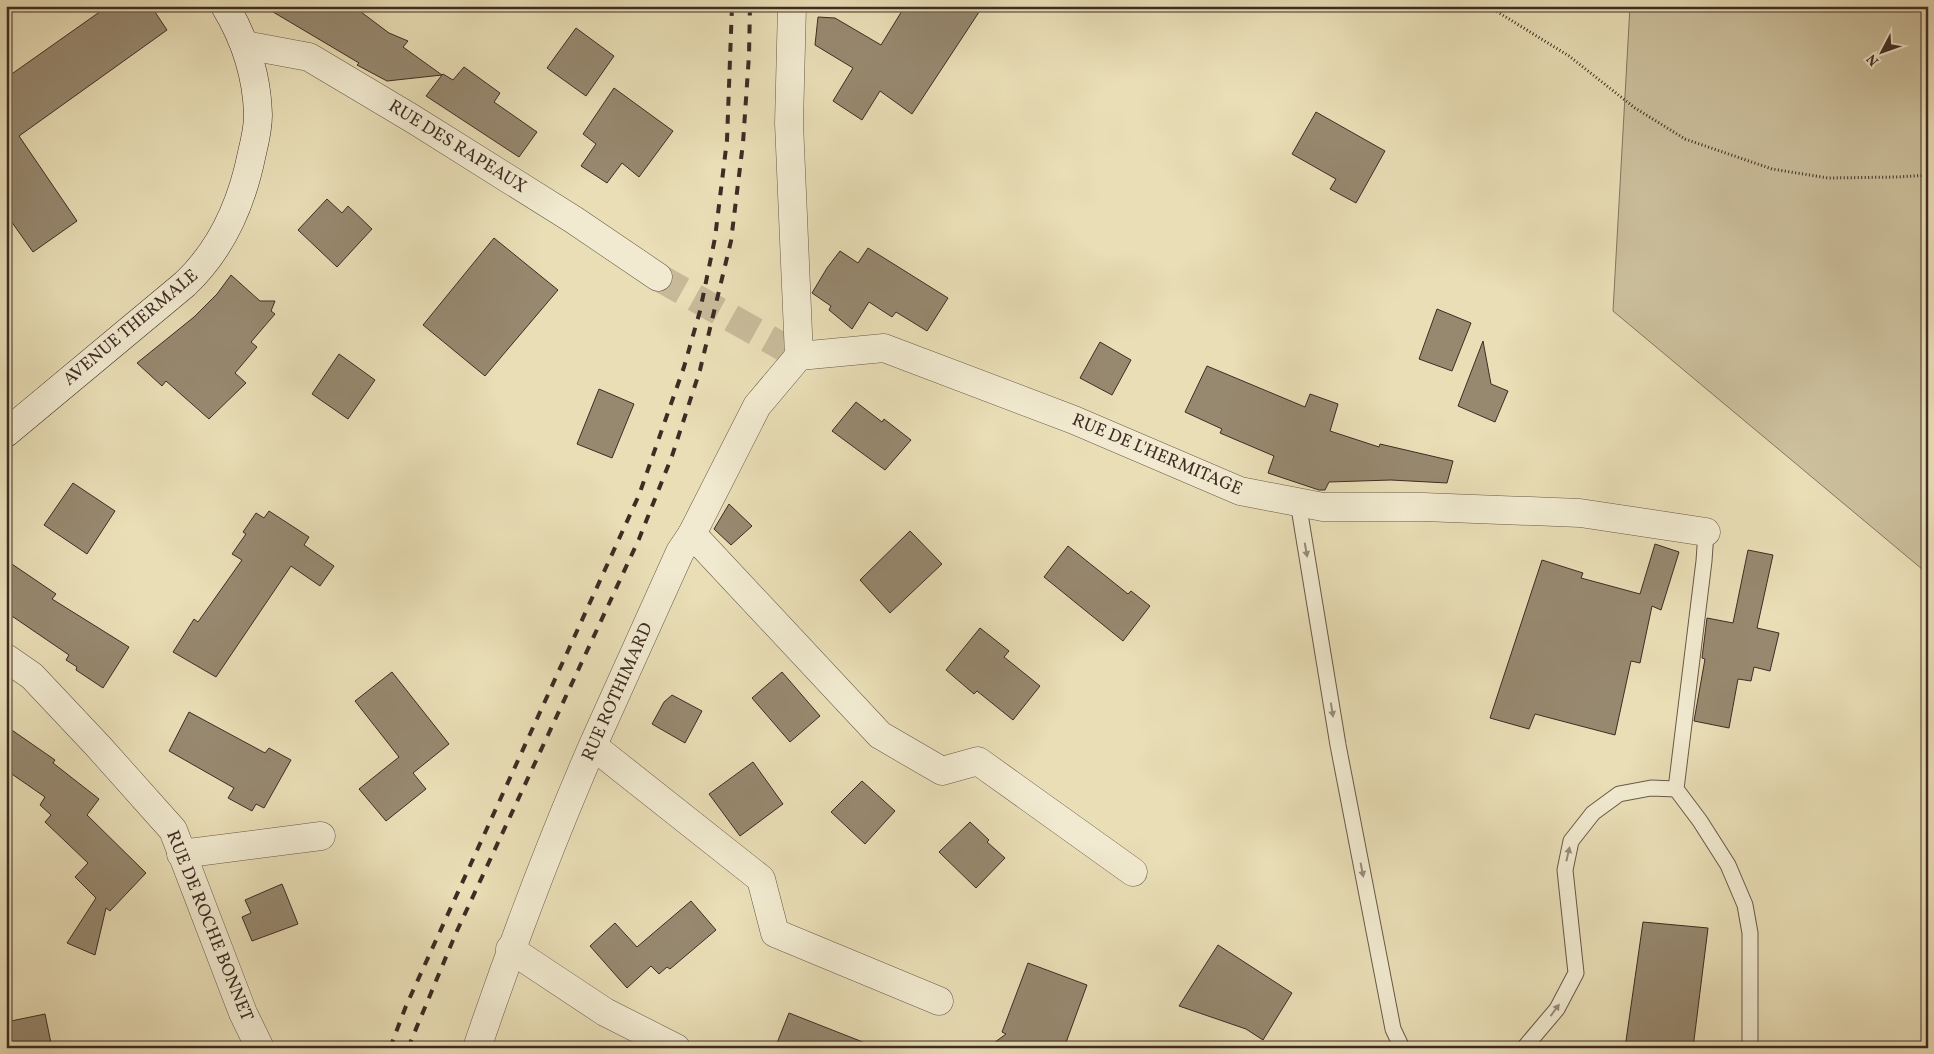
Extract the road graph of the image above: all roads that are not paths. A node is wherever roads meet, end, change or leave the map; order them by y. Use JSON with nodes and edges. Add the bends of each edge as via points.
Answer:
{"nodes":[{"id":1,"x":225,"y":6,"type":"edge"},
{"id":2,"x":792,"y":6,"type":"edge"},
{"id":3,"x":245,"y":45,"type":"junction"},
{"id":4,"x":658,"y":277,"type":"tunnel mouth"},
{"id":5,"x":799,"y":356,"type":"junction"},
{"id":6,"x":6,"y":433,"type":"edge"},
{"id":7,"x":1298,"y":502,"type":"junction"},
{"id":8,"x":1706,"y":532,"type":"joint"},
{"id":9,"x":692,"y":534,"type":"junction"},
{"id":10,"x":6,"y":658,"type":"edge"},
{"id":11,"x":592,"y":746,"type":"junction"},
{"id":12,"x":1676,"y":789,"type":"junction"},
{"id":13,"x":321,"y":836,"type":"dead end"},
{"id":14,"x":181,"y":854,"type":"junction"},
{"id":15,"x":1133,"y":872,"type":"dead end"},
{"id":16,"x":510,"y":949,"type":"junction"},
{"id":17,"x":939,"y":1001,"type":"dead end"},
{"id":18,"x":260,"y":1048,"type":"edge"},
{"id":19,"x":477,"y":1048,"type":"edge"},
{"id":20,"x":676,"y":1048,"type":"edge"},
{"id":21,"x":1402,"y":1048,"type":"edge"},
{"id":22,"x":1524,"y":1048,"type":"edge"},
{"id":23,"x":1750,"y":1048,"type":"edge"}],
"edges":[{"from":1,"to":3,"type":"street","name":"AVENUE THERMALE"},
{"from":2,"to":5,"type":"street","via":[[789,123]]},
{"from":3,"to":4,"type":"street","name":"RUE DES RAPEAUX","via":[[309,57],[518,184]]},
{"from":3,"to":6,"type":"street","name":"AVENUE THERMALE","via":[[256,91],[255,141],[243,190],[214,252],[185,284]]},
{"from":5,"to":7,"type":"street","name":"RUE DE L'HERMITAGE","via":[[884,348],[1074,420],[1240,491]]},
{"from":5,"to":9,"type":"street","name":"RUE ROTHIMARD","via":[[757,406]]},
{"from":7,"to":8,"type":"street","name":"RUE DE L'HERMITAGE","via":[[1324,507],[1423,507],[1580,514]]},
{"from":7,"to":21,"type":"lane","one_way":true,"via":[[1338,745],[1393,1029]]},
{"from":8,"to":12,"type":"lane"},
{"from":9,"to":11,"type":"street","name":"RUE ROTHIMARD","via":[[680,552]]},
{"from":9,"to":15,"type":"street","via":[[880,735],[942,771],[978,761]]},
{"from":10,"to":14,"type":"street","name":"RUE DE ROCHE BONNET","via":[[32,676],[111,760],[173,830]]},
{"from":11,"to":16,"type":"street","name":"RUE ROTHIMARD"},
{"from":11,"to":17,"type":"street","via":[[761,879],[775,933]]},
{"from":22,"to":12,"type":"lane","one_way":true,"via":[[1557,1009],[1576,973],[1565,870],[1571,841],[1593,813],[1619,794],[1650,788]]},
{"from":12,"to":23,"type":"lane","via":[[1728,865],[1745,905],[1750,933]]},
{"from":13,"to":14,"type":"street"},
{"from":14,"to":18,"type":"street","name":"RUE DE ROCHE BONNET","via":[[243,1013]]},
{"from":16,"to":19,"type":"street","name":"RUE ROTHIMARD"},
{"from":16,"to":20,"type":"street","via":[[605,1012]]}]}
